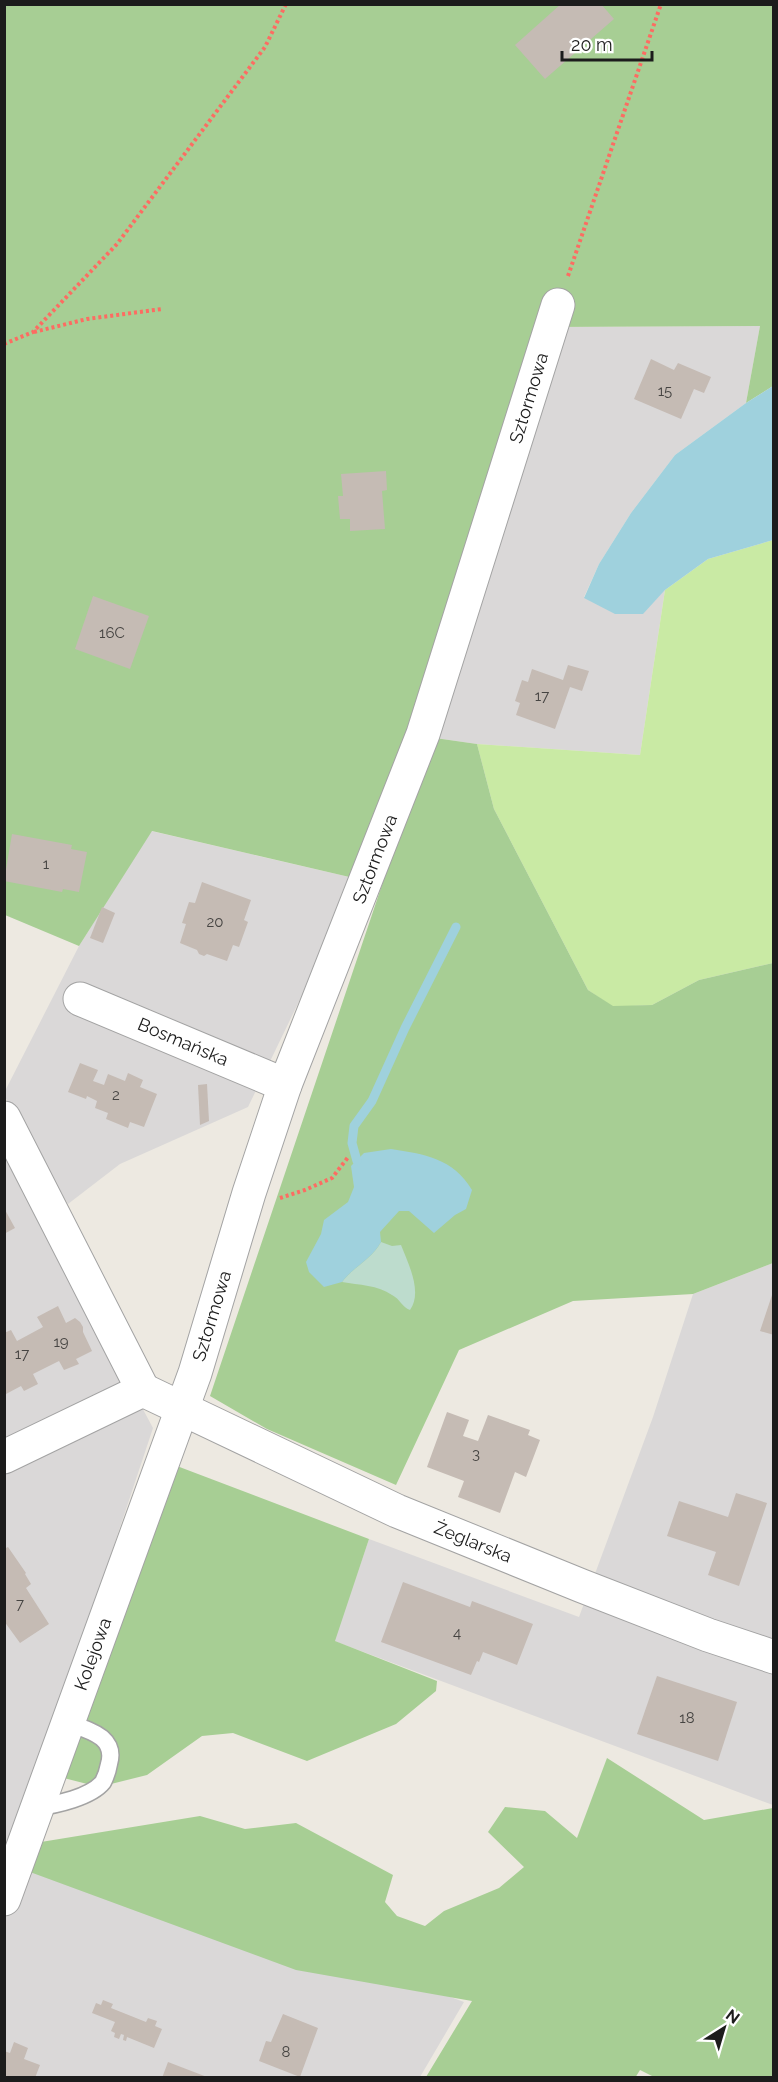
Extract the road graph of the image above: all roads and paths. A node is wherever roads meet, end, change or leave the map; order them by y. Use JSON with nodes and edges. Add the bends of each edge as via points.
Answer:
{"nodes":[{"id":1,"x":286,"y":4,"type":"edge"},
{"id":2,"x":661,"y":4,"type":"edge"},
{"id":3,"x":558,"y":305,"type":"joint"},
{"id":4,"x":162,"y":309,"type":"dead end"},
{"id":5,"x":33,"y":332,"type":"junction"},
{"id":6,"x":4,"y":344,"type":"edge"},
{"id":7,"x":80,"y":999,"type":"dead end"},
{"id":8,"x":285,"y":1084,"type":"junction"},
{"id":9,"x":4,"y":1118,"type":"edge"},
{"id":10,"x":349,"y":1156,"type":"dead end"},
{"id":11,"x":249,"y":1192,"type":"junction"},
{"id":12,"x":143,"y":1390,"type":"junction"},
{"id":13,"x":181,"y":1408,"type":"junction"},
{"id":14,"x":4,"y":1457,"type":"edge"},
{"id":15,"x":774,"y":1657,"type":"edge"},
{"id":16,"x":67,"y":1723,"type":"junction"},
{"id":17,"x":38,"y":1807,"type":"junction"},
{"id":18,"x":4,"y":1899,"type":"edge"}],
"edges":[{"from":1,"to":5,"type":"path","via":[[265,47],[117,244]]},
{"from":2,"to":3,"type":"path"},
{"from":3,"to":8,"type":"street","name":"Sztormowa","via":[[423,735]]},
{"from":4,"to":5,"type":"path","via":[[87,319]]},
{"from":5,"to":6,"type":"path"},
{"from":7,"to":8,"type":"street","name":"Bosmańska"},
{"from":8,"to":11,"type":"street","name":"Sztormowa"},
{"from":9,"to":12,"type":"street"},
{"from":10,"to":11,"type":"path","via":[[332,1178],[305,1190],[282,1198]]},
{"from":11,"to":13,"type":"street","name":"Sztormowa"},
{"from":12,"to":13,"type":"street","name":"Żeglarska"},
{"from":12,"to":14,"type":"street"},
{"from":13,"to":15,"type":"street","name":"Żeglarska","via":[[397,1511],[708,1635]]},
{"from":13,"to":16,"type":"street","name":"Kolejowa"},
{"from":16,"to":17,"type":"street","name":"Kolejowa"},
{"from":16,"to":17,"type":"lane","via":[[106,1742],[110,1749],[107,1772],[93,1791],[56,1805]]},
{"from":17,"to":18,"type":"street","name":"Kolejowa"}]}
